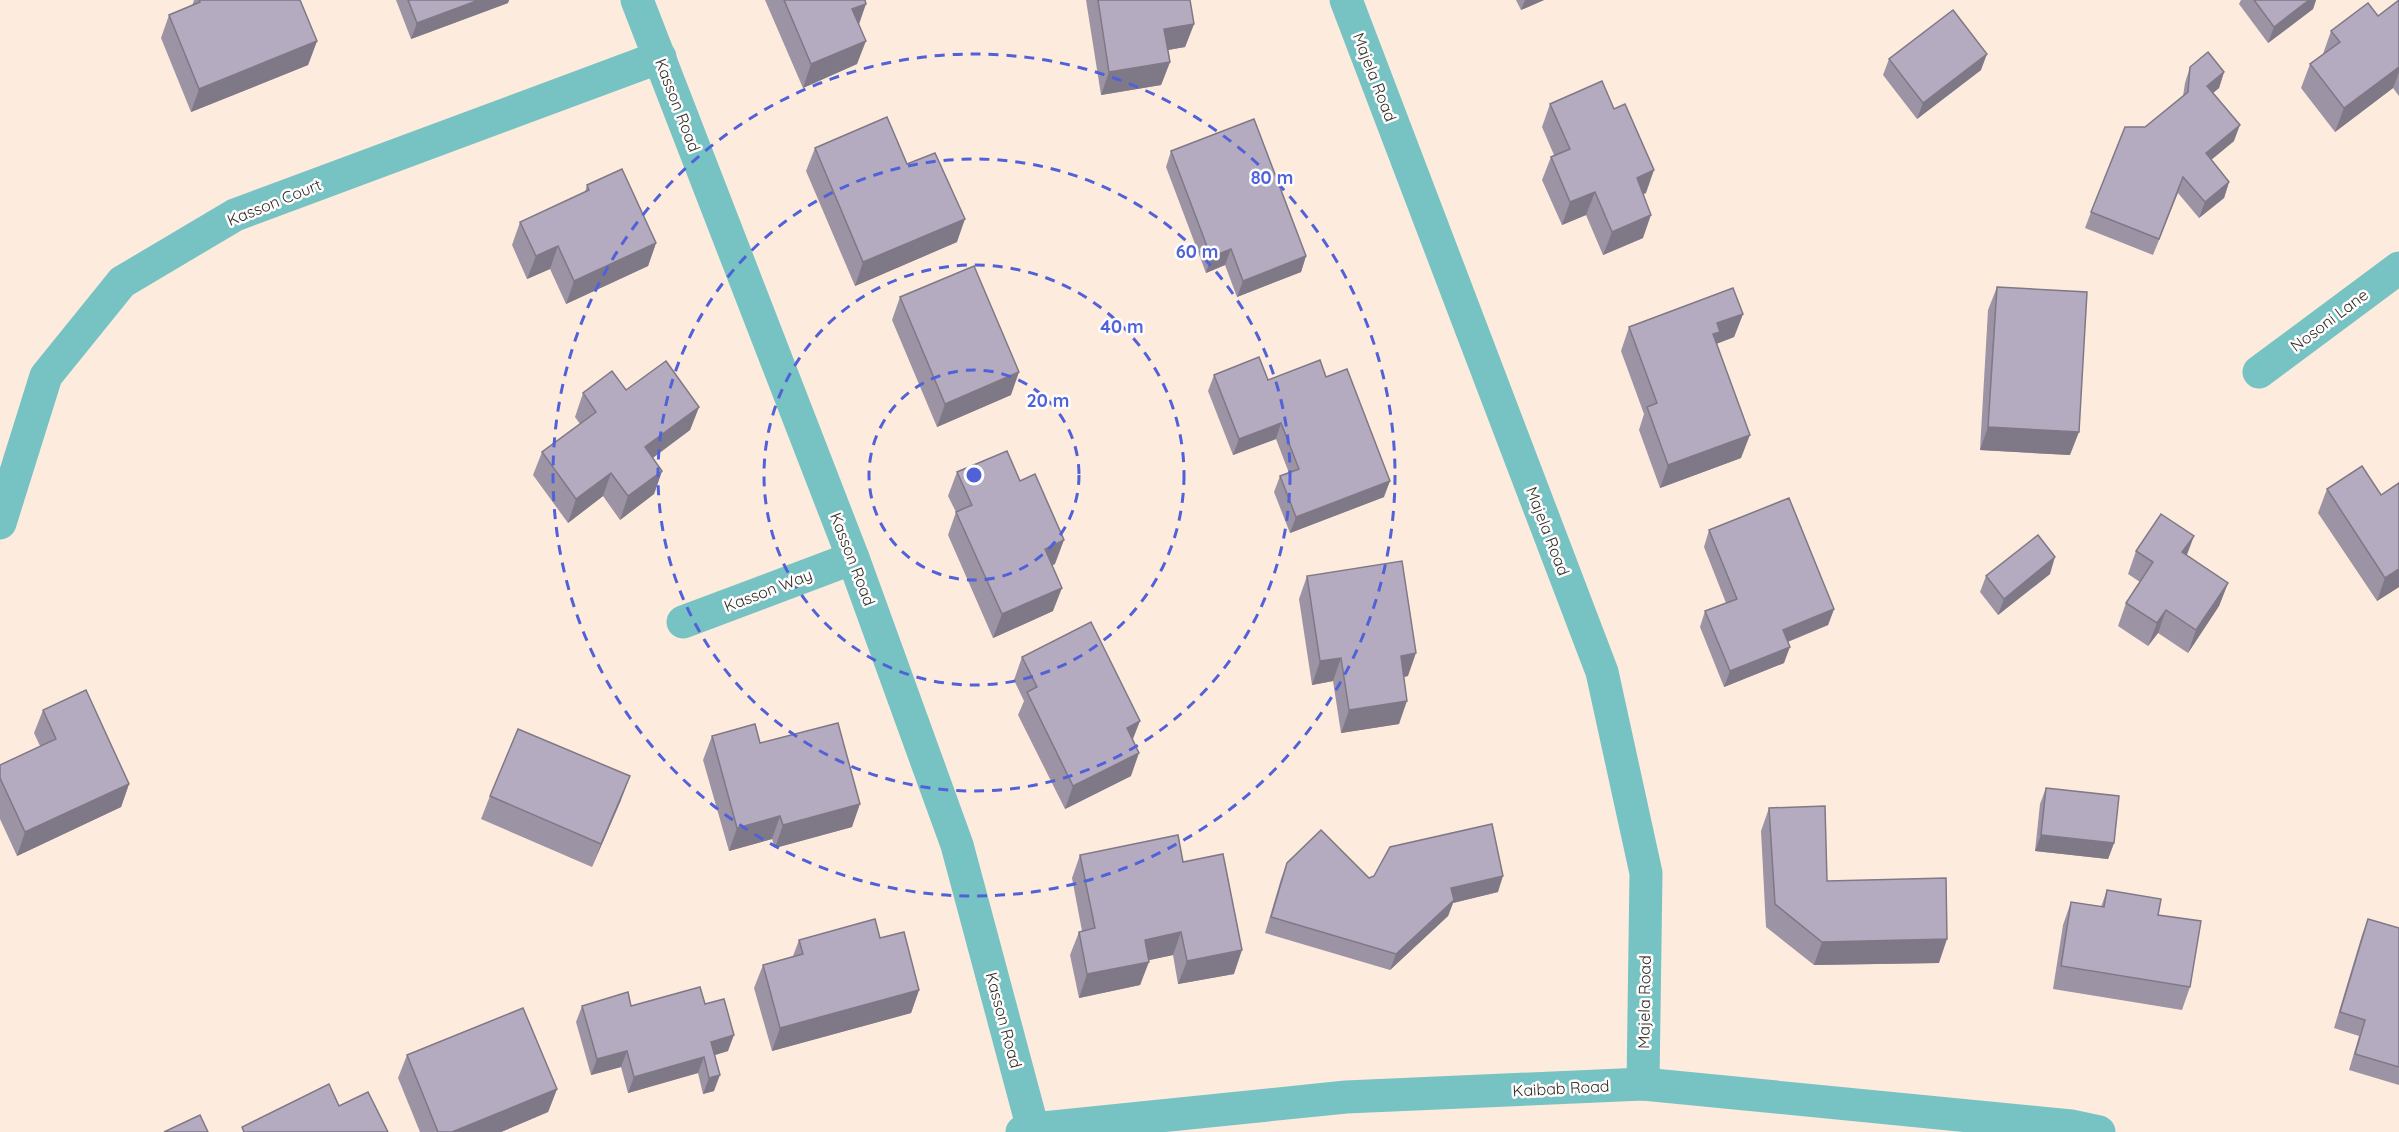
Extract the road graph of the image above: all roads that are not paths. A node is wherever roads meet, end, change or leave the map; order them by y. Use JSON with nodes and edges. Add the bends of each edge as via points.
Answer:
{"nodes":[{"id":1,"x":637,"y":0,"type":"edge"},
{"id":2,"x":1346,"y":0,"type":"edge"},
{"id":3,"x":660,"y":57,"type":"junction"},
{"id":4,"x":2399,"y":268,"type":"edge"},
{"id":5,"x":2259,"y":372,"type":"dead end"},
{"id":6,"x":0,"y":523,"type":"edge"},
{"id":7,"x":853,"y":558,"type":"junction"},
{"id":8,"x":683,"y":622,"type":"dead end"},
{"id":9,"x":1643,"y":1084,"type":"junction"},
{"id":10,"x":1028,"y":1131,"type":"edge"},
{"id":11,"x":2099,"y":1132,"type":"edge"}],
"edges":[{"from":1,"to":3,"type":"street","name":"Kasson Road"},
{"from":2,"to":9,"type":"street","name":"Majela Road","via":[[1602,672],[1646,873]]},
{"from":3,"to":6,"type":"street","name":"Kasson Court","via":[[235,215],[122,282],[46,376]]},
{"from":3,"to":7,"type":"street","name":"Kasson Road"},
{"from":4,"to":5,"type":"street","name":"Nosoni Lane"},
{"from":7,"to":8,"type":"street","name":"Kasson Way"},
{"from":7,"to":10,"type":"street","name":"Kasson Road","via":[[957,845]]},
{"from":9,"to":10,"type":"street","name":"Kaibab Road","via":[[1346,1098]]},
{"from":9,"to":11,"type":"street","name":"Kaibab Road","via":[[2071,1126]]}]}
